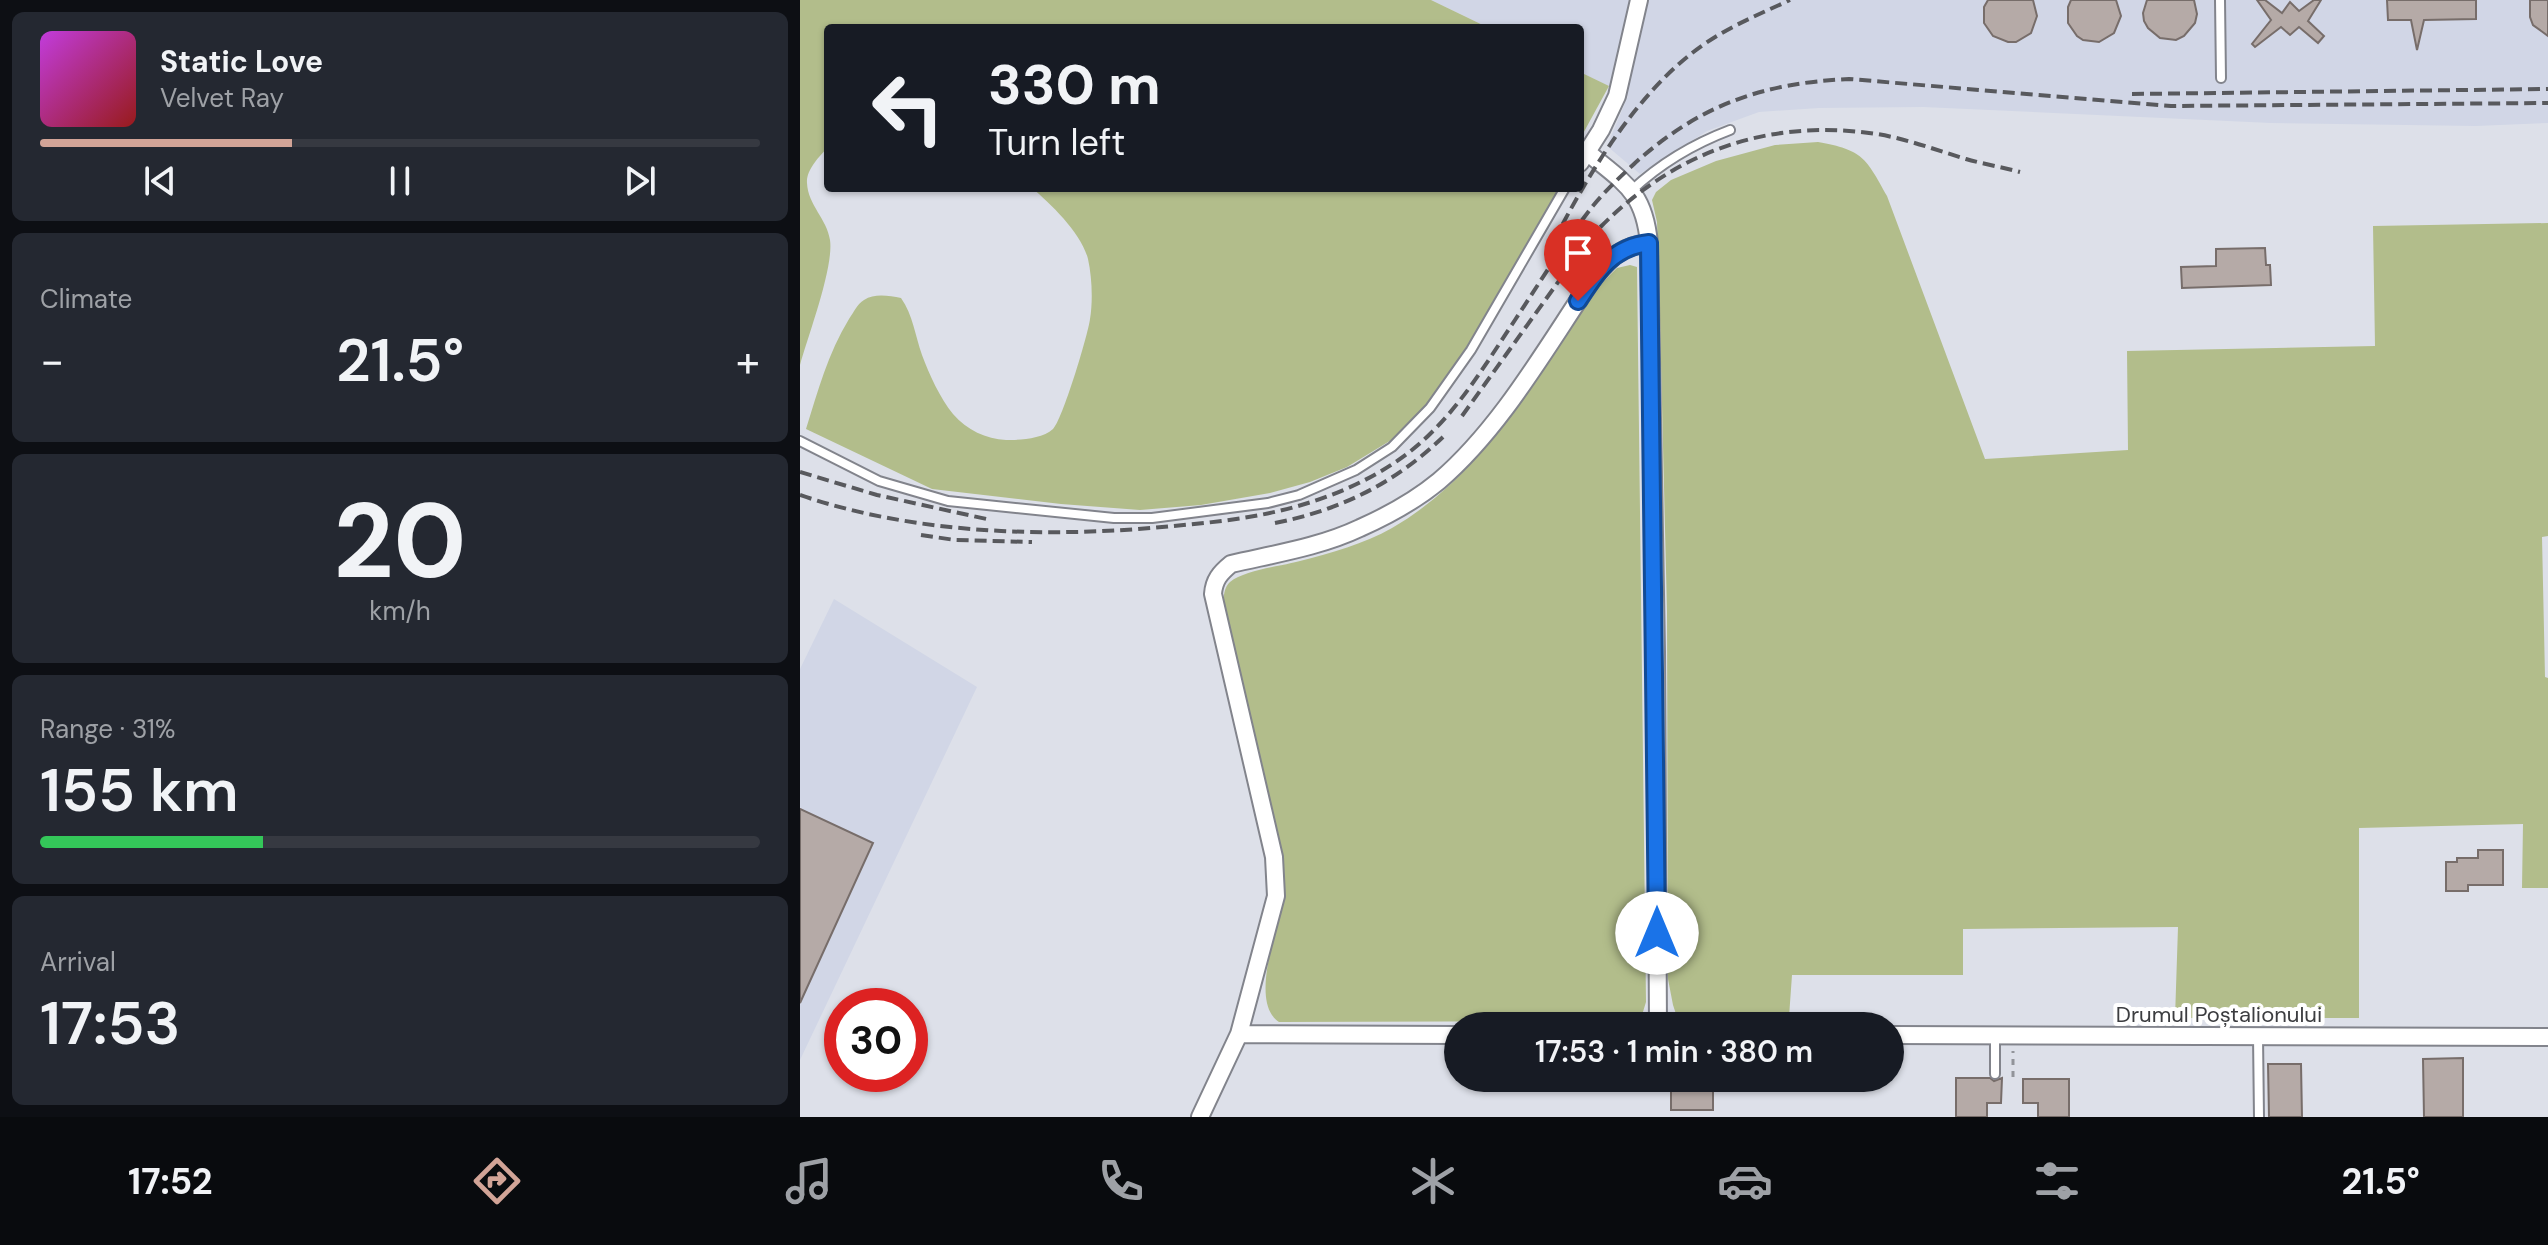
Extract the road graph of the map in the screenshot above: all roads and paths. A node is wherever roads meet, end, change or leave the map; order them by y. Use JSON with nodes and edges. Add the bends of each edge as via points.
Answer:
{"nodes":[{"id":1,"x":1639,"y":0,"type":"edge"},
{"id":2,"x":2220,"y":0,"type":"edge"},
{"id":3,"x":2221,"y":78,"type":"dead end"},
{"id":4,"x":1730,"y":130,"type":"dead end"},
{"id":5,"x":1584,"y":157,"type":"edge"},
{"id":6,"x":1632,"y":190,"type":"junction"},
{"id":7,"x":1563,"y":192,"type":"edge"},
{"id":8,"x":1649,"y":243,"type":"junction"},
{"id":9,"x":800,"y":441,"type":"edge"},
{"id":10,"x":1658,"y":1012,"type":"edge"},
{"id":11,"x":1239,"y":1034,"type":"junction"},
{"id":12,"x":1444,"y":1035,"type":"edge"},
{"id":13,"x":1904,"y":1035,"type":"edge"},
{"id":14,"x":2013,"y":1035,"type":"junction"},
{"id":15,"x":1995,"y":1036,"type":"junction"},
{"id":16,"x":2258,"y":1036,"type":"junction"},
{"id":17,"x":2548,"y":1037,"type":"edge"},
{"id":18,"x":1995,"y":1074,"type":"dead end"},
{"id":19,"x":2013,"y":1077,"type":"dead end"},
{"id":20,"x":1200,"y":1117,"type":"edge"},
{"id":21,"x":2259,"y":1117,"type":"edge"}],
"edges":[{"from":1,"to":5,"type":"street","via":[[1617,96]]},
{"from":2,"to":3,"type":"lane"},
{"from":4,"to":6,"type":"lane","via":[[1680,153]]},
{"from":5,"to":6,"type":"street"},
{"from":6,"to":8,"type":"street","via":[[1644,211]]},
{"from":7,"to":9,"type":"lane","via":[[1471,350],[1430,408],[1392,447],[1299,495],[1152,518],[948,501],[879,481]]},
{"from":8,"to":10,"type":"street"},
{"from":8,"to":11,"type":"street","via":[[1624,249],[1594,277],[1498,418],[1437,483],[1359,529],[1231,564],[1214,583],[1277,880]]},
{"from":11,"to":12,"type":"street"},
{"from":11,"to":20,"type":"street"},
{"from":13,"to":15,"type":"street","name":"Drumul Poștalionului"},
{"from":14,"to":15,"type":"street","name":"Drumul Poștalionului"},
{"from":14,"to":16,"type":"street","name":"Drumul Poștalionului"},
{"from":14,"to":19,"type":"path"},
{"from":15,"to":18,"type":"lane"},
{"from":16,"to":17,"type":"street","name":"Drumul Poștalionului"},
{"from":16,"to":21,"type":"lane"}]}
